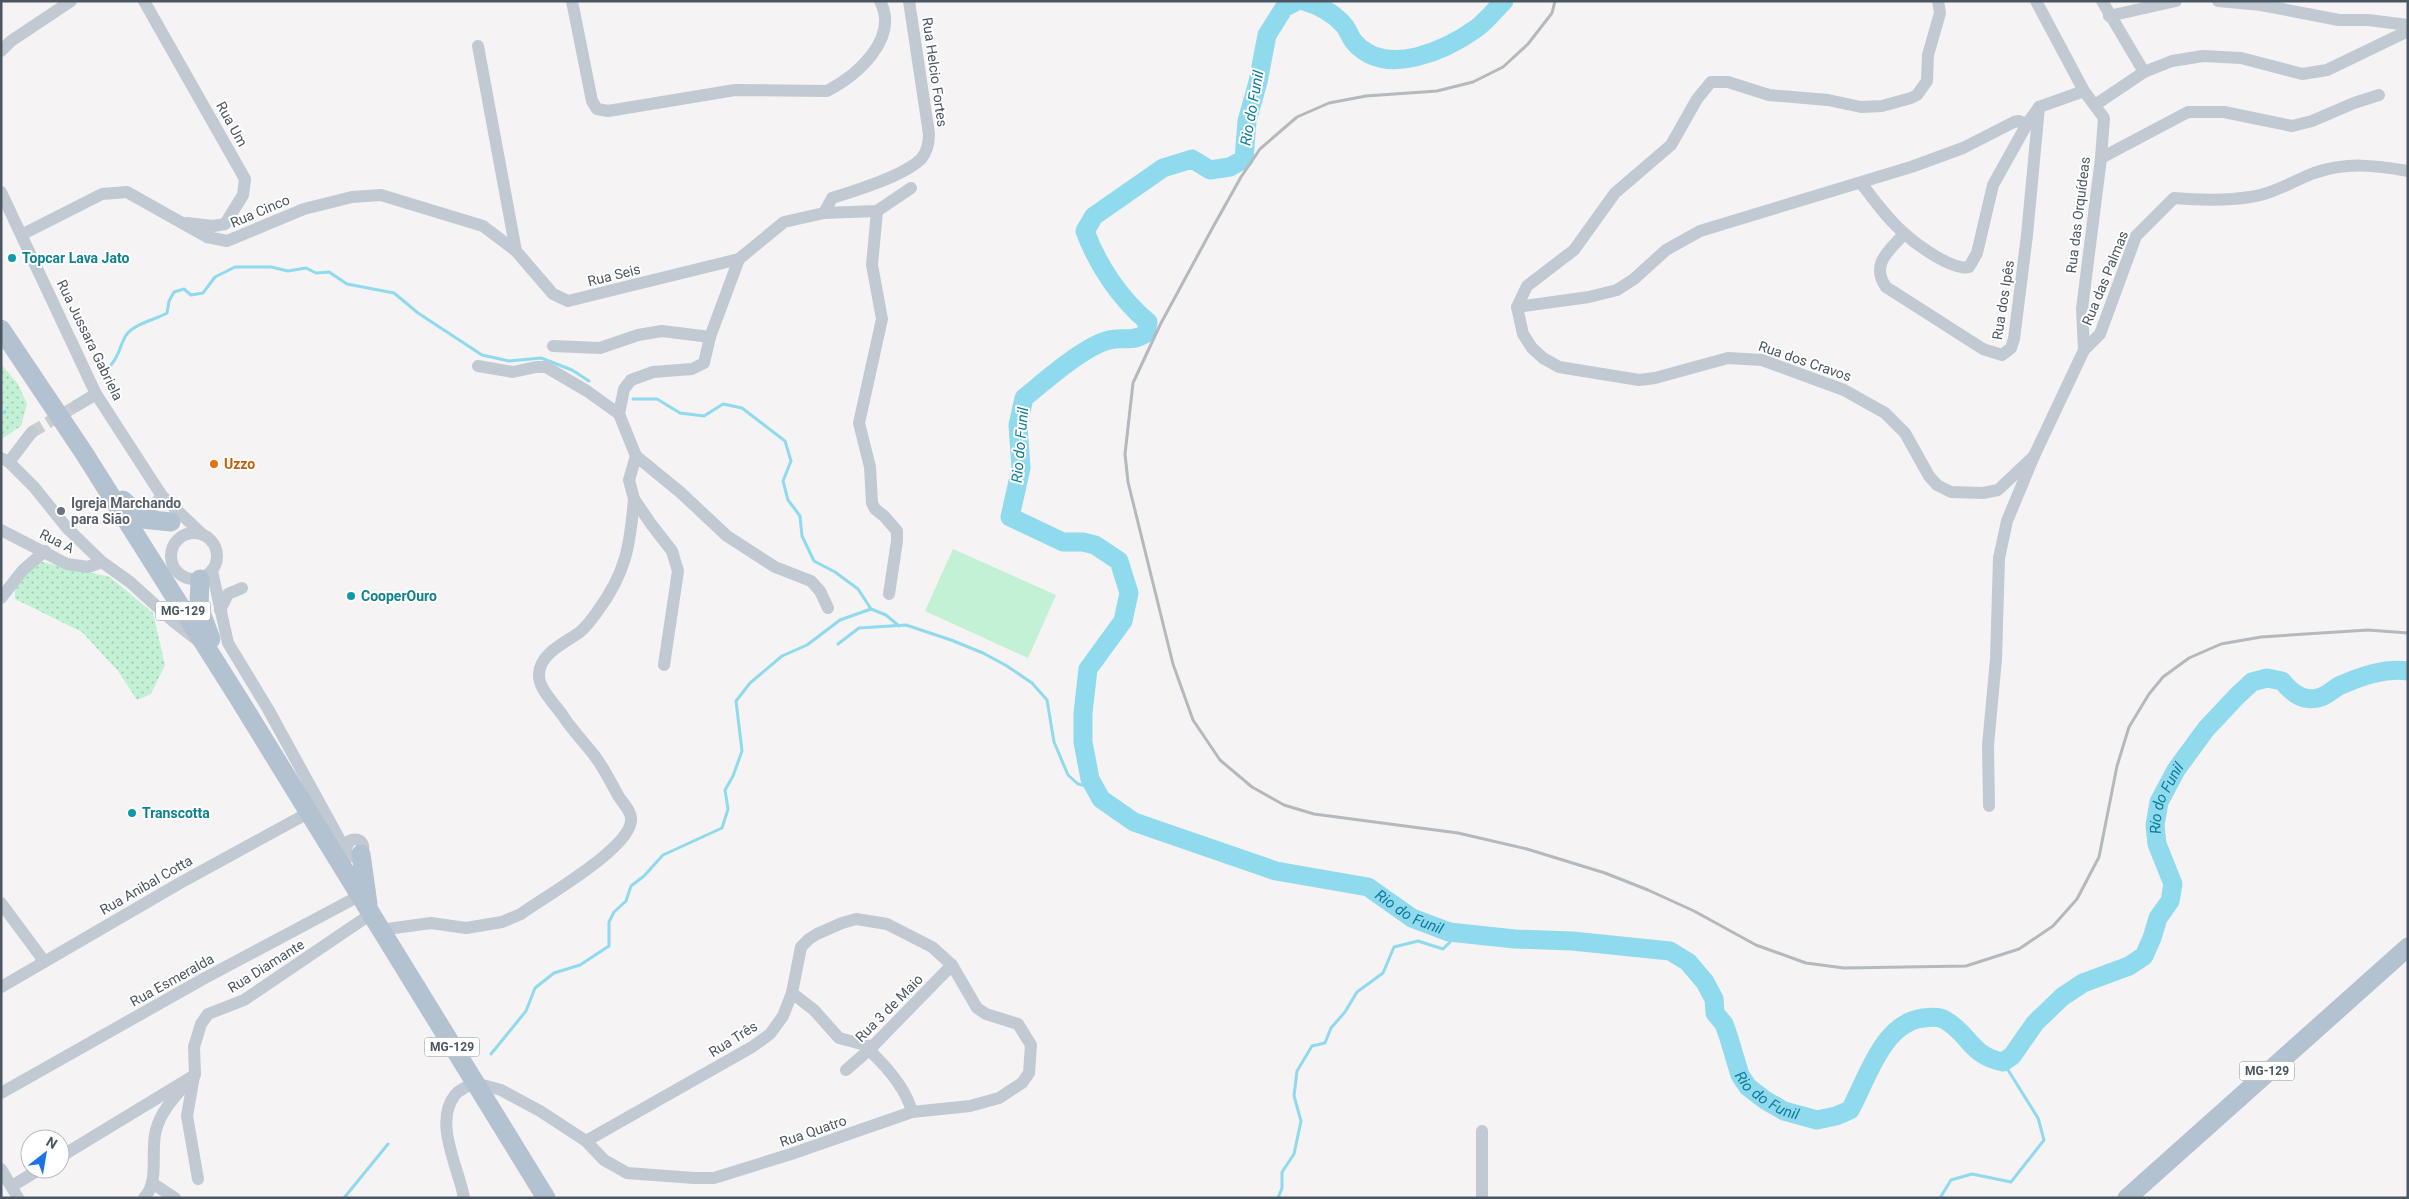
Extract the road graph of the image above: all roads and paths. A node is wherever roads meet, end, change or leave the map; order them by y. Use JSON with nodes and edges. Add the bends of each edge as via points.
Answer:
{"nodes":[{"id":1,"x":71,"y":1,"type":"edge"},
{"id":2,"x":144,"y":1,"type":"edge"},
{"id":3,"x":572,"y":1,"type":"edge"},
{"id":4,"x":880,"y":1,"type":"edge"},
{"id":5,"x":909,"y":1,"type":"edge"},
{"id":6,"x":1938,"y":1,"type":"edge"},
{"id":7,"x":2036,"y":1,"type":"edge"},
{"id":8,"x":2102,"y":1,"type":"edge"},
{"id":9,"x":2176,"y":1,"type":"edge"},
{"id":10,"x":2218,"y":1,"type":"edge"},
{"id":11,"x":2109,"y":16,"type":"junction"},
{"id":12,"x":2408,"y":26,"type":"edge"},
{"id":13,"x":2408,"y":31,"type":"edge"},
{"id":14,"x":478,"y":46,"type":"dead end"},
{"id":15,"x":1,"y":51,"type":"edge"},
{"id":16,"x":2144,"y":72,"type":"junction"},
{"id":17,"x":2084,"y":91,"type":"junction"},
{"id":18,"x":2379,"y":95,"type":"dead end"},
{"id":19,"x":2095,"y":105,"type":"junction"},
{"id":20,"x":2039,"y":107,"type":"junction"},
{"id":21,"x":2027,"y":124,"type":"junction"},
{"id":22,"x":2101,"y":158,"type":"junction"},
{"id":23,"x":2408,"y":171,"type":"edge"},
{"id":24,"x":1861,"y":183,"type":"junction"},
{"id":25,"x":912,"y":188,"type":"dead end"},
{"id":26,"x":1,"y":192,"type":"edge"},
{"id":27,"x":877,"y":211,"type":"junction"},
{"id":28,"x":824,"y":213,"type":"junction"},
{"id":29,"x":179,"y":222,"type":"junction"},
{"id":30,"x":23,"y":234,"type":"junction"},
{"id":31,"x":1904,"y":234,"type":"junction"},
{"id":32,"x":516,"y":251,"type":"junction"},
{"id":33,"x":739,"y":259,"type":"junction"},
{"id":34,"x":1517,"y":306,"type":"junction"},
{"id":35,"x":1,"y":329,"type":"edge"},
{"id":36,"x":710,"y":337,"type":"junction"},
{"id":37,"x":553,"y":346,"type":"dead end"},
{"id":38,"x":2084,"y":350,"type":"junction"},
{"id":39,"x":478,"y":366,"type":"dead end"},
{"id":40,"x":96,"y":394,"type":"junction"},
{"id":41,"x":76,"y":406,"type":"tunnel mouth"},
{"id":42,"x":619,"y":414,"type":"junction"},
{"id":43,"x":32,"y":432,"type":"tunnel mouth"},
{"id":44,"x":84,"y":453,"type":"junction"},
{"id":45,"x":636,"y":456,"type":"junction"},
{"id":46,"x":2034,"y":456,"type":"junction"},
{"id":47,"x":5,"y":460,"type":"edge"},
{"id":48,"x":162,"y":496,"type":"junction"},
{"id":49,"x":634,"y":499,"type":"junction"},
{"id":50,"x":142,"y":519,"type":"junction"},
{"id":51,"x":171,"y":522,"type":"junction"},
{"id":52,"x":1,"y":530,"type":"edge"},
{"id":53,"x":203,"y":535,"type":"junction"},
{"id":54,"x":177,"y":541,"type":"junction"},
{"id":55,"x":44,"y":551,"type":"junction"},
{"id":56,"x":102,"y":562,"type":"junction"},
{"id":57,"x":162,"y":578,"type":"junction"},
{"id":58,"x":203,"y":580,"type":"junction"},
{"id":59,"x":242,"y":588,"type":"dead end"},
{"id":60,"x":889,"y":594,"type":"dead end"},
{"id":61,"x":1,"y":598,"type":"edge"},
{"id":62,"x":828,"y":608,"type":"dead end"},
{"id":63,"x":220,"y":610,"type":"junction"},
{"id":64,"x":203,"y":619,"type":"junction"},
{"id":65,"x":204,"y":645,"type":"junction"},
{"id":66,"x":664,"y":665,"type":"dead end"},
{"id":67,"x":239,"y":699,"type":"junction"},
{"id":68,"x":1989,"y":806,"type":"dead end"},
{"id":69,"x":308,"y":813,"type":"junction"},
{"id":70,"x":353,"y":848,"type":"joint"},
{"id":71,"x":1,"y":903,"type":"edge"},
{"id":72,"x":366,"y":907,"type":"junction"},
{"id":73,"x":380,"y":930,"type":"junction"},
{"id":74,"x":2408,"y":947,"type":"edge"},
{"id":75,"x":44,"y":962,"type":"junction"},
{"id":76,"x":952,"y":965,"type":"junction"},
{"id":77,"x":1,"y":987,"type":"edge"},
{"id":78,"x":792,"y":994,"type":"junction"},
{"id":79,"x":871,"y":1048,"type":"junction"},
{"id":80,"x":846,"y":1070,"type":"dead end"},
{"id":81,"x":194,"y":1075,"type":"junction"},
{"id":82,"x":475,"y":1083,"type":"junction"},
{"id":83,"x":1,"y":1093,"type":"edge"},
{"id":84,"x":912,"y":1112,"type":"junction"},
{"id":85,"x":1482,"y":1132,"type":"dead end"},
{"id":86,"x":586,"y":1141,"type":"junction"},
{"id":87,"x":70,"y":1151,"type":"edge"},
{"id":88,"x":1,"y":1169,"type":"edge"},
{"id":89,"x":29,"y":1179,"type":"edge"},
{"id":90,"x":198,"y":1179,"type":"dead end"},
{"id":91,"x":152,"y":1183,"type":"junction"},
{"id":92,"x":15,"y":1192,"type":"edge"},
{"id":93,"x":144,"y":1198,"type":"edge"},
{"id":94,"x":175,"y":1198,"type":"edge"},
{"id":95,"x":464,"y":1198,"type":"edge"},
{"id":96,"x":546,"y":1198,"type":"edge"},
{"id":97,"x":1482,"y":1198,"type":"edge"},
{"id":98,"x":2127,"y":1198,"type":"edge"}],
"edges":[{"from":1,"to":15,"type":"street"},
{"from":2,"to":29,"type":"street","name":"Rua Um","via":[[245,179],[243,195],[225,224],[213,226]]},
{"from":3,"to":4,"type":"street","via":[[592,101],[597,109],[608,111],[735,90],[826,91],[839,85],[879,45],[884,27]]},
{"from":5,"to":28,"type":"street","name":"Rua Helcio Fortes","via":[[929,134],[926,151],[916,163],[876,184],[832,198]]},
{"from":6,"to":34,"type":"street","via":[[1940,13],[1928,55],[1927,81],[1911,98],[1882,106],[1861,107],[1828,100],[1769,95],[1728,82],[1711,82],[1697,99],[1671,145],[1614,193],[1574,250],[1527,286]]},
{"from":7,"to":17,"type":"street","name":"Rua das Orquídeas"},
{"from":8,"to":11,"type":"street"},
{"from":9,"to":11,"type":"street"},
{"from":10,"to":12,"type":"street"},
{"from":11,"to":16,"type":"street"},
{"from":13,"to":16,"type":"street","via":[[2328,70],[2302,74],[2241,58],[2203,56],[2172,61]]},
{"from":14,"to":32,"type":"street"},
{"from":16,"to":19,"type":"street"},
{"from":17,"to":19,"type":"street","name":"Rua das Orquídeas"},
{"from":17,"to":20,"type":"street"},
{"from":18,"to":22,"type":"street","via":[[2292,126],[2224,112],[2188,112]]},
{"from":19,"to":22,"type":"street","name":"Rua das Orquídeas","via":[[2104,118]]},
{"from":20,"to":21,"type":"street"},
{"from":20,"to":31,"type":"street","name":"Rua dos Ipês","via":[[2019,305],[2014,340],[2008,353],[2002,356],[1983,349],[1886,287],[1878,272],[1880,264]]},
{"from":21,"to":24,"type":"street","via":[[2019,120],[1963,148]]},
{"from":21,"to":31,"type":"street","via":[[1993,185],[1977,253],[1969,267],[1958,268],[1948,263]]},
{"from":22,"to":38,"type":"street","name":"Rua das Orquídeas","via":[[2082,309]]},
{"from":23,"to":38,"type":"street","name":"Rua das Palmas","via":[[2360,164],[2338,166],[2250,198],[2174,198],[2136,236],[2100,334]]},
{"from":24,"to":31,"type":"street"},
{"from":24,"to":34,"type":"street","via":[[1700,231],[1666,250],[1617,290]]},
{"from":25,"to":27,"type":"street"},
{"from":26,"to":30,"type":"street","name":"Rua Jussara Gabriela"},
{"from":27,"to":28,"type":"street"},
{"from":27,"to":60,"type":"street","via":[[872,265],[882,319],[859,423],[870,467],[872,503],[897,531]]},
{"from":28,"to":33,"type":"street","via":[[784,222]]},
{"from":29,"to":30,"type":"street","name":"Rua Cinco","via":[[127,192],[102,194]]},
{"from":29,"to":32,"type":"street","name":"Rua Cinco","via":[[207,237],[227,241],[304,209],[352,197],[381,195],[483,226]]},
{"from":30,"to":40,"type":"street","name":"Rua Jussara Gabriela"},
{"from":32,"to":33,"type":"street","name":"Rua Seis","via":[[553,294],[568,301]]},
{"from":33,"to":36,"type":"street"},
{"from":34,"to":46,"type":"street","name":"Rua dos Cravos","via":[[1523,334],[1532,348],[1550,363],[1570,370],[1639,380],[1706,362],[1747,358],[1762,360],[1844,390],[1878,408],[1899,426],[1929,476],[1937,485],[1951,492],[1998,490]]},
{"from":35,"to":44,"type":"main road","number":"MG-129"},
{"from":36,"to":37,"type":"street","via":[[662,332],[638,335],[600,348]]},
{"from":36,"to":42,"type":"street","via":[[704,363],[692,369],[653,372],[631,380],[624,388]]},
{"from":38,"to":46,"type":"street","name":"Rua das Palmas"},
{"from":39,"to":42,"type":"street","via":[[513,372],[546,367]]},
{"from":40,"to":41,"type":"street"},
{"from":40,"to":48,"type":"street","name":"Rua Jussara Gabriela"},
{"from":42,"to":45,"type":"street"},
{"from":43,"to":47,"type":"street"},
{"from":44,"to":50,"type":"main road","via":[[131,511]]},
{"from":44,"to":57,"type":"main road","number":"MG-129"},
{"from":45,"to":49,"type":"street","via":[[629,480]]},
{"from":45,"to":62,"type":"street","via":[[727,536],[775,568],[811,581]]},
{"from":46,"to":68,"type":"street","name":"Rua das Palmas","via":[[2008,520],[2000,558],[1988,745]]},
{"from":47,"to":56,"type":"street"},
{"from":48,"to":50,"type":"street"},
{"from":48,"to":51,"type":"street","name":"Rua Jussara Gabriela"},
{"from":48,"to":53,"type":"street","name":"Rua Jussara Gabriela"},
{"from":49,"to":66,"type":"street","via":[[672,551],[677,564],[678,584]]},
{"from":49,"to":73,"type":"street","via":[[627,556],[613,587],[580,632],[558,646],[542,663],[539,675],[542,687],[594,755],[630,814],[629,828],[603,858],[510,919],[466,928],[431,923]]},
{"from":50,"to":51,"type":"main road"},
{"from":51,"to":54,"type":"street","name":"Rua Jussara Gabriela"},
{"from":52,"to":55,"type":"street","name":"Rua A"},
{"from":53,"to":54,"type":"street","via":[[188,534]]},
{"from":53,"to":58,"type":"street","via":[[218,554]]},
{"from":54,"to":58,"type":"street","via":[[172,551],[173,566],[185,578]]},
{"from":55,"to":56,"type":"street","name":"Rua A","via":[[67,564],[88,567]]},
{"from":55,"to":61,"type":"street","via":[[23,570]]},
{"from":56,"to":65,"type":"street"},
{"from":57,"to":64,"type":"main road"},
{"from":57,"to":65,"type":"main road","number":"MG-129"},
{"from":58,"to":63,"type":"street"},
{"from":58,"to":63,"type":"street"},
{"from":58,"to":64,"type":"main road","via":[[199,607]]},
{"from":59,"to":63,"type":"street","via":[[228,594]]},
{"from":63,"to":70,"type":"street","via":[[228,643],[336,829]]},
{"from":64,"to":67,"type":"main road"},
{"from":65,"to":67,"type":"main road","number":"MG-129"},
{"from":67,"to":69,"type":"main road","number":"MG-129"},
{"from":69,"to":72,"type":"main road","number":"MG-129"},
{"from":69,"to":75,"type":"street","name":"Rua Anibal Cotta","via":[[180,882]]},
{"from":70,"to":72,"type":"main road"},
{"from":71,"to":75,"type":"street"},
{"from":72,"to":73,"type":"main road","number":"MG-129"},
{"from":72,"to":81,"type":"street","name":"Rua Diamante","via":[[244,1000],[208,1014],[201,1024],[194,1047]]},
{"from":72,"to":83,"type":"street","name":"Rua Esmeralda","via":[[203,979]]},
{"from":73,"to":82,"type":"main road","number":"MG-129"},
{"from":74,"to":98,"type":"main road","number":"MG-129"},
{"from":75,"to":77,"type":"street","name":"Rua Anibal Cotta"},
{"from":76,"to":78,"type":"street","name":"Rua Três","via":[[932,947],[887,924],[856,919],[817,934],[801,947]]},
{"from":76,"to":79,"type":"street","name":"Rua 3 de Maio"},
{"from":76,"to":84,"type":"street","name":"Rua Quatro","via":[[978,1008],[986,1014],[1018,1024],[1024,1031],[1030,1045],[1029,1073],[1015,1088],[985,1104]]},
{"from":78,"to":79,"type":"street","via":[[814,1010],[838,1038]]},
{"from":78,"to":86,"type":"street","name":"Rua Três","via":[[777,1026],[752,1047]]},
{"from":79,"to":80,"type":"street","name":"Rua 3 de Maio"},
{"from":79,"to":84,"type":"street","via":[[906,1095]]},
{"from":81,"to":87,"type":"street"},
{"from":81,"to":90,"type":"street","name":"Rua Diamante","via":[[188,1116]]},
{"from":81,"to":91,"type":"street","via":[[160,1118],[154,1139]]},
{"from":82,"to":86,"type":"street","name":"Rua Quatro","via":[[501,1090],[540,1110]]},
{"from":82,"to":95,"type":"street","via":[[454,1095],[448,1109],[446,1133]]},
{"from":82,"to":96,"type":"main road","number":"MG-129"},
{"from":84,"to":86,"type":"street","name":"Rua Quatro","via":[[714,1178],[628,1172],[604,1160]]},
{"from":85,"to":97,"type":"street"},
{"from":88,"to":92,"type":"street"},
{"from":89,"to":92,"type":"street"},
{"from":91,"to":93,"type":"street"},
{"from":91,"to":94,"type":"street"}]}
